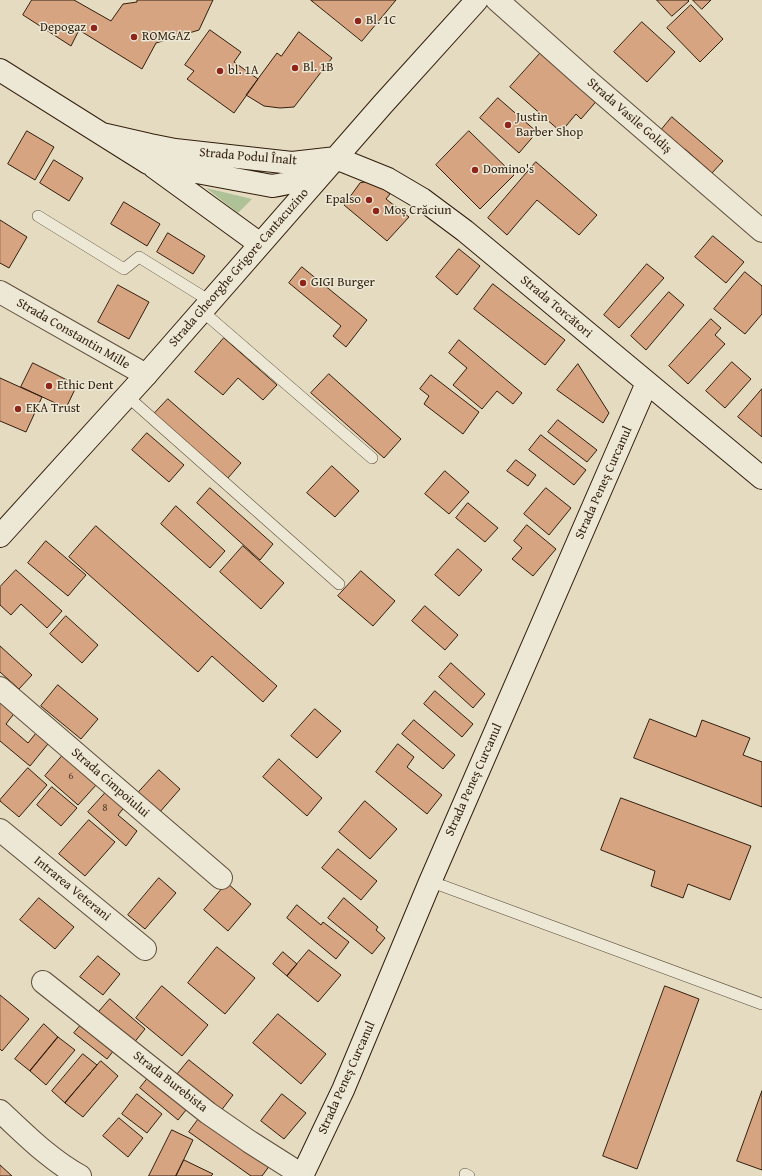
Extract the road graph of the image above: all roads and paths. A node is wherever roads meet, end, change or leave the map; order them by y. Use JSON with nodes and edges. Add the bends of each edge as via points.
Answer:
{"nodes":[{"id":1,"x":478,"y":0,"type":"edge"},
{"id":2,"x":497,"y":0,"type":"edge"},
{"id":3,"x":0,"y":70,"type":"edge"},
{"id":4,"x":102,"y":134,"type":"junction"},
{"id":5,"x":336,"y":158,"type":"junction"},
{"id":6,"x":148,"y":163,"type":"junction"},
{"id":7,"x":38,"y":216,"type":"dead end"},
{"id":8,"x":762,"y":231,"type":"edge"},
{"id":9,"x":260,"y":244,"type":"junction"},
{"id":10,"x":0,"y":292,"type":"edge"},
{"id":11,"x":206,"y":306,"type":"junction"},
{"id":12,"x":146,"y":375,"type":"junction"},
{"id":13,"x":647,"y":383,"type":"junction"},
{"id":14,"x":127,"y":396,"type":"junction"},
{"id":15,"x":372,"y":458,"type":"dead end"},
{"id":16,"x":762,"y":478,"type":"edge"},
{"id":17,"x":0,"y":536,"type":"edge"},
{"id":18,"x":339,"y":584,"type":"dead end"},
{"id":19,"x":0,"y":688,"type":"edge"},
{"id":20,"x":0,"y":830,"type":"edge"},
{"id":21,"x":221,"y":878,"type":"dead end"},
{"id":22,"x":430,"y":882,"type":"junction"},
{"id":23,"x":144,"y":948,"type":"dead end"},
{"id":24,"x":43,"y":982,"type":"dead end"},
{"id":25,"x":762,"y":1004,"type":"edge"},
{"id":26,"x":0,"y":1111,"type":"edge"},
{"id":27,"x":70,"y":1173,"type":"edge"},
{"id":28,"x":302,"y":1175,"type":"edge"}],
"edges":[{"from":1,"to":5,"type":"street","name":"Strada Gheorghe Grigore Cantacuzino"},
{"from":2,"to":8,"type":"street","name":"Strada Vasile Goldiș"},
{"from":3,"to":4,"type":"street","name":"Strada Podul Înalt"},
{"from":4,"to":5,"type":"street","name":"Strada Podul Înalt","via":[[175,150],[292,163]]},
{"from":4,"to":6,"type":"street","name":"Strada Podul Înalt"},
{"from":5,"to":6,"type":"street","name":"Strada Podul Înalt","via":[[298,181],[272,186]]},
{"from":5,"to":9,"type":"street","name":"Strada Gheorghe Grigore Cantacuzino"},
{"from":5,"to":13,"type":"street","name":"Strada Torcători","via":[[388,178],[465,231]]},
{"from":6,"to":9,"type":"street"},
{"from":7,"to":11,"type":"lane","via":[[124,269],[138,257]]},
{"from":9,"to":11,"type":"street","name":"Strada Gheorghe Grigore Cantacuzino"},
{"from":10,"to":12,"type":"street","name":"Strada Constantin Mille"},
{"from":11,"to":12,"type":"street","name":"Strada Gheorghe Grigore Cantacuzino"},
{"from":11,"to":15,"type":"lane"},
{"from":12,"to":14,"type":"street","name":"Strada Gheorghe Grigore Cantacuzino"},
{"from":13,"to":16,"type":"street","name":"Strada Torcători"},
{"from":13,"to":22,"type":"street","name":"Strada Peneș Curcanul"},
{"from":14,"to":17,"type":"street","name":"Strada Gheorghe Grigore Cantacuzino"},
{"from":14,"to":18,"type":"lane"},
{"from":19,"to":21,"type":"street","name":"Strada Cimpoiului"},
{"from":20,"to":23,"type":"street","name":"Intrarea Veterani"},
{"from":22,"to":25,"type":"lane"},
{"from":22,"to":28,"type":"street","name":"Strada Peneș Curcanul","via":[[343,1090]]},
{"from":24,"to":28,"type":"street","name":"Strada Burebista","via":[[208,1113]]},
{"from":26,"to":27,"type":"street"}]}
